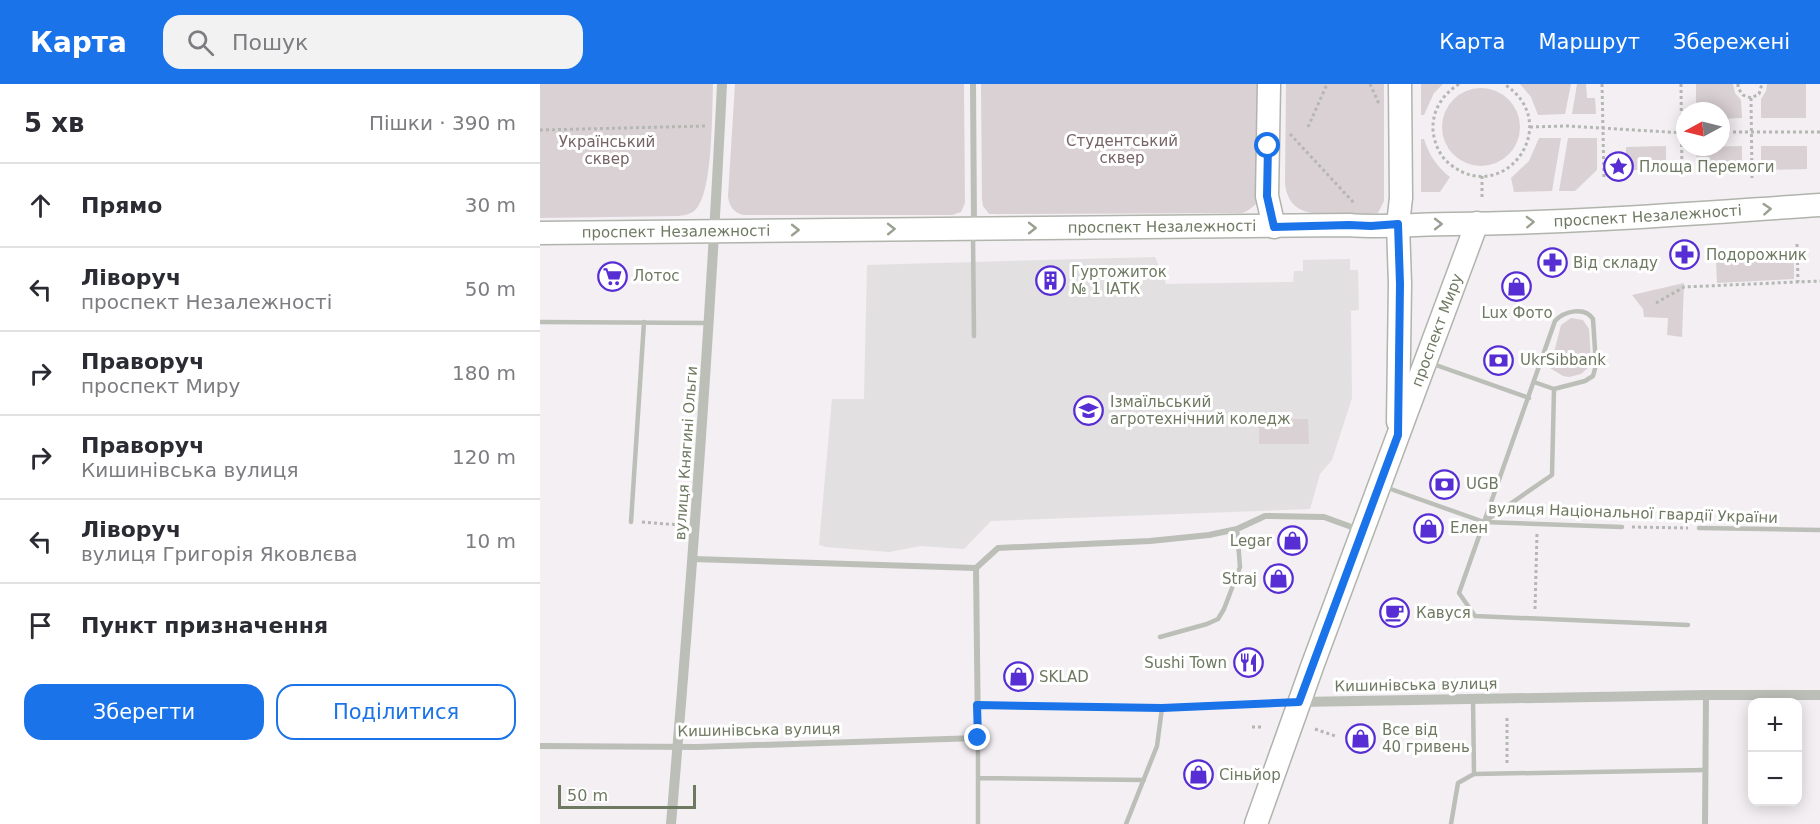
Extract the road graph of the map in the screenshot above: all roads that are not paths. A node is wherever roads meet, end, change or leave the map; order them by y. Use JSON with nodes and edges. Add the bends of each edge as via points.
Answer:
{"nodes":[{"id":1,"x":722,"y":84,"type":"edge"},
{"id":2,"x":973,"y":84,"type":"edge"},
{"id":3,"x":1269,"y":84,"type":"edge"},
{"id":4,"x":1400,"y":84,"type":"edge"},
{"id":5,"x":1820,"y":205,"type":"edge"},
{"id":6,"x":1477,"y":223,"type":"junction"},
{"id":7,"x":1398,"y":224,"type":"junction"},
{"id":8,"x":1274,"y":227,"type":"junction"},
{"id":9,"x":974,"y":228,"type":"junction"},
{"id":10,"x":716,"y":230,"type":"junction"},
{"id":11,"x":540,"y":233,"type":"edge"},
{"id":12,"x":540,"y":322,"type":"edge"},
{"id":13,"x":644,"y":322,"type":"junction"},
{"id":14,"x":710,"y":323,"type":"junction"},
{"id":15,"x":974,"y":336,"type":"dead end"},
{"id":16,"x":1427,"y":362,"type":"junction"},
{"id":17,"x":1534,"y":382,"type":"junction"},
{"id":18,"x":1554,"y":389,"type":"junction"},
{"id":19,"x":1529,"y":398,"type":"junction"},
{"id":20,"x":1398,"y":435,"type":"junction"},
{"id":21,"x":1380,"y":485,"type":"junction"},
{"id":22,"x":631,"y":522,"type":"road end"},
{"id":23,"x":1484,"y":522,"type":"junction"},
{"id":24,"x":1622,"y":527,"type":"road end"},
{"id":25,"x":1699,"y":528,"type":"road end"},
{"id":26,"x":1237,"y":529,"type":"junction"},
{"id":27,"x":1820,"y":530,"type":"edge"},
{"id":28,"x":1362,"y":531,"type":"junction"},
{"id":29,"x":693,"y":559,"type":"junction"},
{"id":30,"x":976,"y":568,"type":"junction"},
{"id":31,"x":1688,"y":625,"type":"dead end"},
{"id":32,"x":1160,"y":637,"type":"dead end"},
{"id":33,"x":1706,"y":695,"type":"junction"},
{"id":34,"x":1820,"y":695,"type":"edge"},
{"id":35,"x":1473,"y":699,"type":"junction"},
{"id":36,"x":1299,"y":702,"type":"junction"},
{"id":37,"x":977,"y":705,"type":"junction"},
{"id":38,"x":1162,"y":708,"type":"junction"},
{"id":39,"x":978,"y":738,"type":"junction"},
{"id":40,"x":540,"y":746,"type":"edge"},
{"id":41,"x":678,"y":747,"type":"junction"},
{"id":42,"x":1705,"y":770,"type":"junction"},
{"id":43,"x":1474,"y":774,"type":"junction"},
{"id":44,"x":978,"y":778,"type":"junction"},
{"id":45,"x":1144,"y":780,"type":"junction"},
{"id":46,"x":671,"y":824,"type":"edge"},
{"id":47,"x":978,"y":824,"type":"edge"},
{"id":48,"x":1126,"y":824,"type":"edge"},
{"id":49,"x":1256,"y":824,"type":"edge"},
{"id":50,"x":1451,"y":824,"type":"edge"},
{"id":51,"x":1705,"y":824,"type":"edge"}],
"edges":[{"from":1,"to":10,"type":"street","name":"вулиця Княгині Ольги"},
{"from":2,"to":9,"type":"street"},
{"from":3,"to":8,"type":"main road","via":[[1267,196]]},
{"from":4,"to":7,"type":"main road","name":"проспект Миру"},
{"from":6,"to":5,"type":"main road","name":"проспект Незалежності","one_way":true},
{"from":7,"to":6,"type":"main road","name":"проспект Незалежності","one_way":true},
{"from":6,"to":16,"type":"main road","name":"проспект Миру"},
{"from":7,"to":8,"type":"main road","name":"проспект Незалежності"},
{"from":7,"to":20,"type":"main road","name":"проспект Миру"},
{"from":9,"to":8,"type":"main road","name":"проспект Незалежності","one_way":true},
{"from":10,"to":9,"type":"main road","name":"проспект Незалежності","one_way":true},
{"from":9,"to":15,"type":"lane"},
{"from":10,"to":11,"type":"main road","name":"проспект Незалежності"},
{"from":10,"to":14,"type":"street","name":"вулиця Княгині Ольги"},
{"from":12,"to":13,"type":"lane"},
{"from":13,"to":14,"type":"lane"},
{"from":13,"to":22,"type":"lane"},
{"from":14,"to":29,"type":"street","name":"вулиця Княгині Ольги"},
{"from":16,"to":19,"type":"lane"},
{"from":16,"to":20,"type":"main road","name":"проспект Миру"},
{"from":17,"to":18,"type":"lane"},
{"from":17,"to":18,"type":"lane","via":[[1555,321],[1566,313],[1586,312],[1593,319],[1593,376]]},
{"from":17,"to":19,"type":"lane"},
{"from":18,"to":23,"type":"lane","via":[[1552,475]]},
{"from":19,"to":23,"type":"lane"},
{"from":20,"to":21,"type":"main road","name":"проспект Миру"},
{"from":21,"to":23,"type":"lane","name":"вулиця Національної гвардії України"},
{"from":21,"to":28,"type":"main road","name":"проспект Миру"},
{"from":23,"to":24,"type":"lane","name":"вулиця Національної гвардії України"},
{"from":23,"to":31,"type":"lane","via":[[1459,593],[1476,616]]},
{"from":25,"to":27,"type":"lane","name":"вулиця Національної гвардії України"},
{"from":26,"to":28,"type":"street","via":[[1265,516],[1324,517]]},
{"from":26,"to":30,"type":"street","via":[[1150,541],[998,549]]},
{"from":26,"to":32,"type":"lane","via":[[1240,567],[1218,619]]},
{"from":28,"to":36,"type":"main road","name":"проспект Миру"},
{"from":29,"to":30,"type":"street"},
{"from":29,"to":41,"type":"street","name":"вулиця Княгині Ольги"},
{"from":30,"to":37,"type":"street"},
{"from":33,"to":34,"type":"street","name":"Кишинівська вулиця"},
{"from":33,"to":35,"type":"street","name":"Кишинівська вулиця"},
{"from":33,"to":42,"type":"street"},
{"from":35,"to":36,"type":"street","name":"Кишинівська вулиця"},
{"from":35,"to":43,"type":"lane"},
{"from":36,"to":38,"type":"street","name":"Кишинівська вулиця"},
{"from":36,"to":49,"type":"main road","name":"проспект Миру"},
{"from":37,"to":38,"type":"street","name":"Кишинівська вулиця"},
{"from":37,"to":39,"type":"street"},
{"from":38,"to":45,"type":"lane","via":[[1157,746]]},
{"from":39,"to":41,"type":"street","name":"Кишинівська вулиця"},
{"from":39,"to":44,"type":"lane"},
{"from":40,"to":41,"type":"street","name":"Кишинівська вулиця"},
{"from":41,"to":46,"type":"street","name":"вулиця Княгині Ольги"},
{"from":42,"to":43,"type":"lane"},
{"from":42,"to":51,"type":"street"},
{"from":43,"to":50,"type":"lane","via":[[1458,783]]},
{"from":44,"to":45,"type":"lane"},
{"from":44,"to":47,"type":"lane"},
{"from":45,"to":48,"type":"lane"}]}
